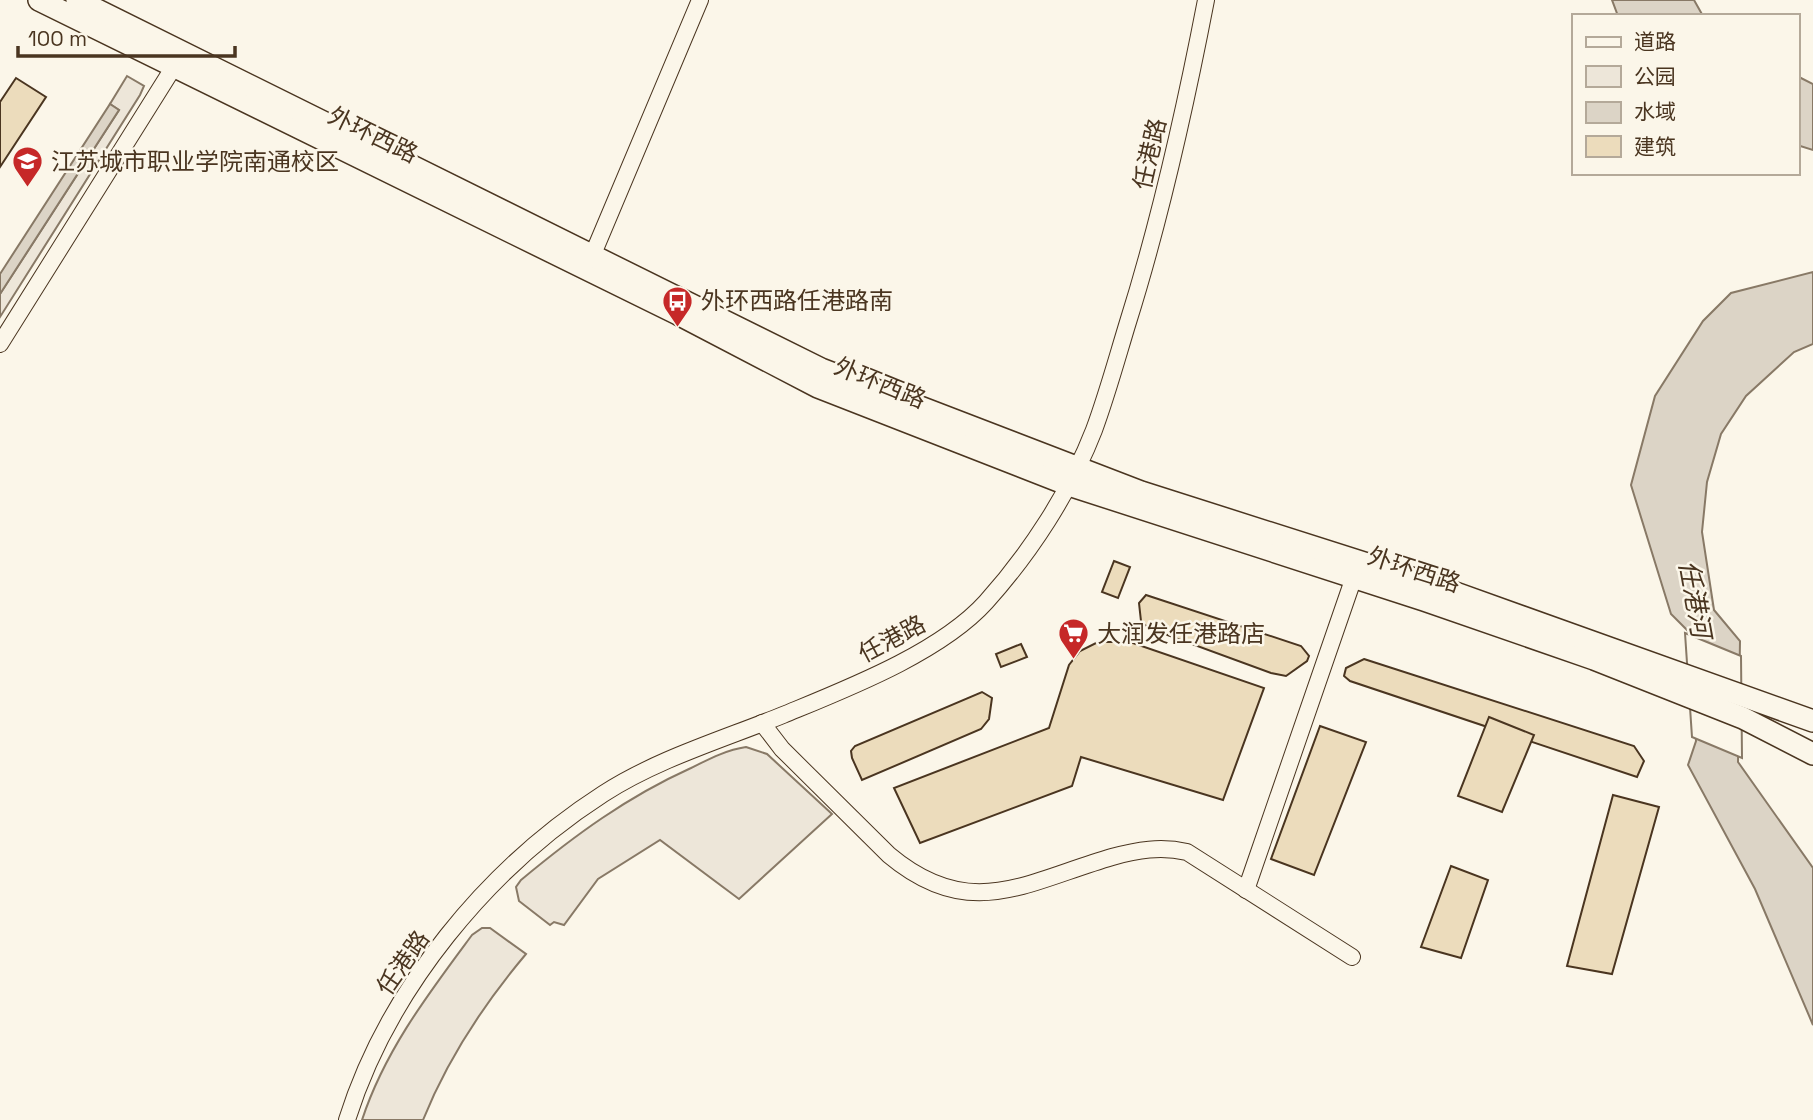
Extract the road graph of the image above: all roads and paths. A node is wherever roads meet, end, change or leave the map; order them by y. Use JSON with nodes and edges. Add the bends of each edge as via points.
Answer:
{"nodes":[{"id":1,"x":39,"y":0,"type":"edge"},
{"id":2,"x":76,"y":0,"type":"edge"},
{"id":3,"x":700,"y":0,"type":"edge"},
{"id":4,"x":1206,"y":0,"type":"edge"},
{"id":5,"x":179,"y":59,"type":"junction"},
{"id":6,"x":593,"y":254,"type":"junction"},
{"id":7,"x":0,"y":344,"type":"edge"},
{"id":8,"x":1073,"y":476,"type":"junction"},
{"id":9,"x":1354,"y":578,"type":"junction"},
{"id":10,"x":1672,"y":680,"type":"junction"},
{"id":11,"x":1743,"y":708,"type":"junction"},
{"id":12,"x":1813,"y":721,"type":"edge"},
{"id":13,"x":762,"y":723,"type":"junction"},
{"id":14,"x":1813,"y":732,"type":"edge"},
{"id":15,"x":1813,"y":740,"type":"edge"},
{"id":16,"x":1813,"y":754,"type":"edge"},
{"id":17,"x":1247,"y":890,"type":"junction"},
{"id":18,"x":1352,"y":957,"type":"dead end"},
{"id":19,"x":347,"y":1120,"type":"edge"}],
"edges":[{"from":1,"to":5,"type":"main road","name":"外环西路"},
{"from":2,"to":5,"type":"main road","name":"外环西路"},
{"from":3,"to":6,"type":"street"},
{"from":4,"to":8,"type":"street","name":"任港路","via":[[1149,255],[1094,428]]},
{"from":5,"to":6,"type":"main road","name":"外环西路"},
{"from":5,"to":7,"type":"street"},
{"from":5,"to":8,"type":"main road","name":"外环西路","via":[[818,387]]},
{"from":6,"to":8,"type":"main road","name":"外环西路","via":[[821,369]]},
{"from":8,"to":9,"type":"main road","name":"外环西路"},
{"from":8,"to":10,"type":"main road","name":"外环西路","via":[[1141,492],[1433,585]]},
{"from":8,"to":13,"type":"street","name":"任港路","via":[[1014,568],[963,624],[937,643],[839,692]]},
{"from":9,"to":10,"type":"main road","name":"外环西路"},
{"from":9,"to":17,"type":"street"},
{"from":10,"to":11,"type":"main road","name":"外环西路"},
{"from":11,"to":12,"type":"main road","name":"外环西路"},
{"from":11,"to":14,"type":"main road","name":"外环西路"},
{"from":11,"to":15,"type":"main road","name":"外环西路"},
{"from":11,"to":16,"type":"main road","name":"外环西路"},
{"from":13,"to":17,"type":"street","via":[[782,750],[889,855],[939,886],[986,894],[1130,853],[1169,848],[1187,852]]},
{"from":13,"to":19,"type":"street","name":"任港路","via":[[606,792],[511,866],[413,984],[377,1042]]},
{"from":17,"to":18,"type":"street"}]}
